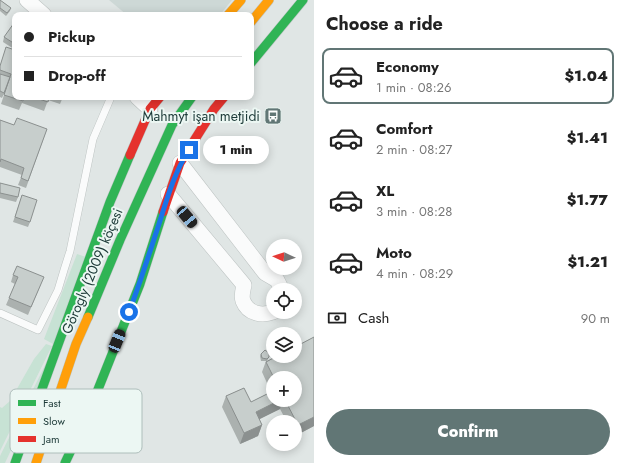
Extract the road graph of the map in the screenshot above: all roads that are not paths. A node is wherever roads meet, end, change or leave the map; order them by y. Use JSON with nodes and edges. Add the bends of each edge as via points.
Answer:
{"nodes":[{"id":1,"x":27,"y":0,"type":"edge"},
{"id":2,"x":241,"y":0,"type":"edge"},
{"id":3,"x":269,"y":0,"type":"edge"},
{"id":4,"x":304,"y":0,"type":"edge"},
{"id":5,"x":41,"y":12,"type":"edge"},
{"id":6,"x":231,"y":12,"type":"edge"},
{"id":7,"x":254,"y":18,"type":"edge"},
{"id":8,"x":254,"y":59,"type":"edge"},
{"id":9,"x":110,"y":100,"type":"edge"},
{"id":10,"x":140,"y":100,"type":"edge"},
{"id":11,"x":158,"y":100,"type":"edge"},
{"id":12,"x":190,"y":100,"type":"edge"},
{"id":13,"x":222,"y":100,"type":"edge"},
{"id":14,"x":150,"y":109,"type":"junction"},
{"id":15,"x":180,"y":163,"type":"junction"},
{"id":16,"x":168,"y":194,"type":"junction"},
{"id":17,"x":278,"y":283,"type":"edge"},
{"id":18,"x":0,"y":313,"type":"edge"},
{"id":19,"x":266,"y":314,"type":"edge"},
{"id":20,"x":43,"y":389,"type":"edge"},
{"id":21,"x":61,"y":389,"type":"edge"},
{"id":22,"x":98,"y":389,"type":"edge"},
{"id":23,"x":20,"y":453,"type":"edge"},
{"id":24,"x":39,"y":453,"type":"edge"},
{"id":25,"x":70,"y":453,"type":"edge"},
{"id":26,"x":16,"y":463,"type":"edge"},
{"id":27,"x":36,"y":463,"type":"edge"},
{"id":28,"x":65,"y":463,"type":"edge"}],
"edges":[{"from":1,"to":5,"type":"street"},
{"from":2,"to":6,"type":"main road"},
{"from":3,"to":7,"type":"main road"},
{"from":4,"to":8,"type":"main road"},
{"from":9,"to":18,"type":"lane","via":[[93,139],[70,251],[58,290],[38,330]]},
{"from":10,"to":14,"type":"street"},
{"from":11,"to":14,"type":"main road","name":"Görogly (2009) köçesi"},
{"from":12,"to":21,"type":"main road","name":"Görogly (2009) köçesi","via":[[172,125],[150,172],[76,344]]},
{"from":13,"to":15,"type":"main road"},
{"from":14,"to":20,"type":"main road","name":"Görogly (2009) köçesi","via":[[110,202]]},
{"from":15,"to":16,"type":"main road"},
{"from":15,"to":17,"type":"street","via":[[265,273]]},
{"from":16,"to":19,"type":"street","via":[[244,285],[242,294],[245,305],[259,314]]},
{"from":16,"to":22,"type":"main road","via":[[140,284]]},
{"from":23,"to":26,"type":"main road","name":"Görogly (2009) köçesi"},
{"from":24,"to":27,"type":"main road","name":"Görogly (2009) köçesi"},
{"from":25,"to":28,"type":"main road"}]}
